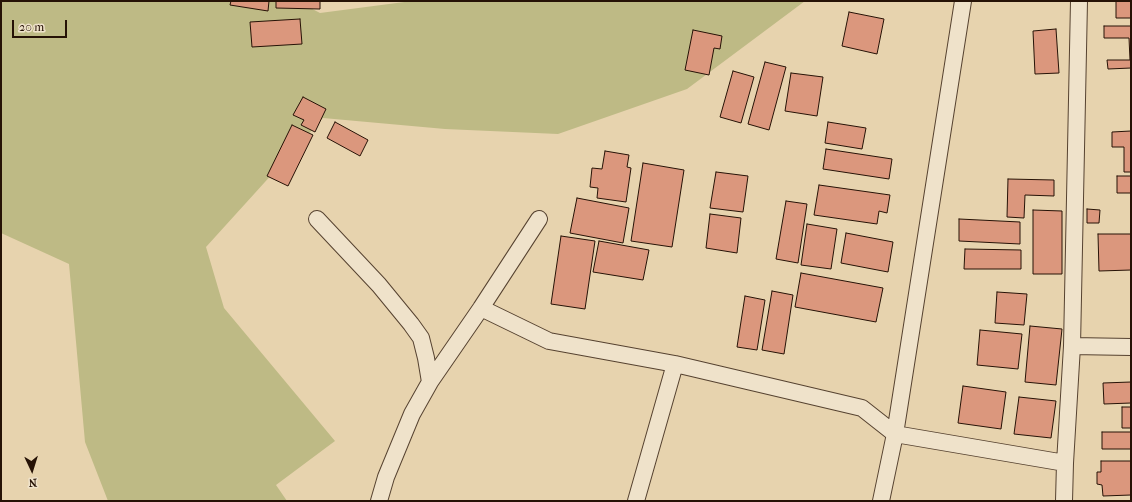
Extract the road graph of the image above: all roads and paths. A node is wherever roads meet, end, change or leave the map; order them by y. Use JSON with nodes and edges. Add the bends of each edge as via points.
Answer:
{"nodes":[{"id":1,"x":963,"y":1,"type":"edge"},
{"id":2,"x":1079,"y":1,"type":"edge"},
{"id":3,"x":317,"y":219,"type":"dead end"},
{"id":4,"x":539,"y":219,"type":"dead end"},
{"id":5,"x":481,"y":308,"type":"junction"},
{"id":6,"x":1072,"y":346,"type":"junction"},
{"id":7,"x":1131,"y":347,"type":"edge"},
{"id":8,"x":675,"y":364,"type":"junction"},
{"id":9,"x":430,"y":382,"type":"junction"},
{"id":10,"x":895,"y":434,"type":"junction"},
{"id":11,"x":1065,"y":463,"type":"junction"},
{"id":12,"x":379,"y":501,"type":"edge"},
{"id":13,"x":636,"y":501,"type":"edge"},
{"id":14,"x":881,"y":501,"type":"edge"},
{"id":15,"x":1064,"y":501,"type":"edge"}],
"edges":[{"from":1,"to":10,"type":"street"},
{"from":2,"to":6,"type":"street"},
{"from":3,"to":9,"type":"street","via":[[379,285],[421,338]]},
{"from":4,"to":5,"type":"street"},
{"from":5,"to":8,"type":"street","via":[[549,341]]},
{"from":5,"to":9,"type":"street"},
{"from":6,"to":7,"type":"street"},
{"from":6,"to":11,"type":"street"},
{"from":8,"to":10,"type":"street","via":[[862,408]]},
{"from":8,"to":13,"type":"street"},
{"from":9,"to":12,"type":"street","via":[[412,414]]},
{"from":10,"to":11,"type":"street"},
{"from":10,"to":14,"type":"street"},
{"from":11,"to":15,"type":"street"}]}
